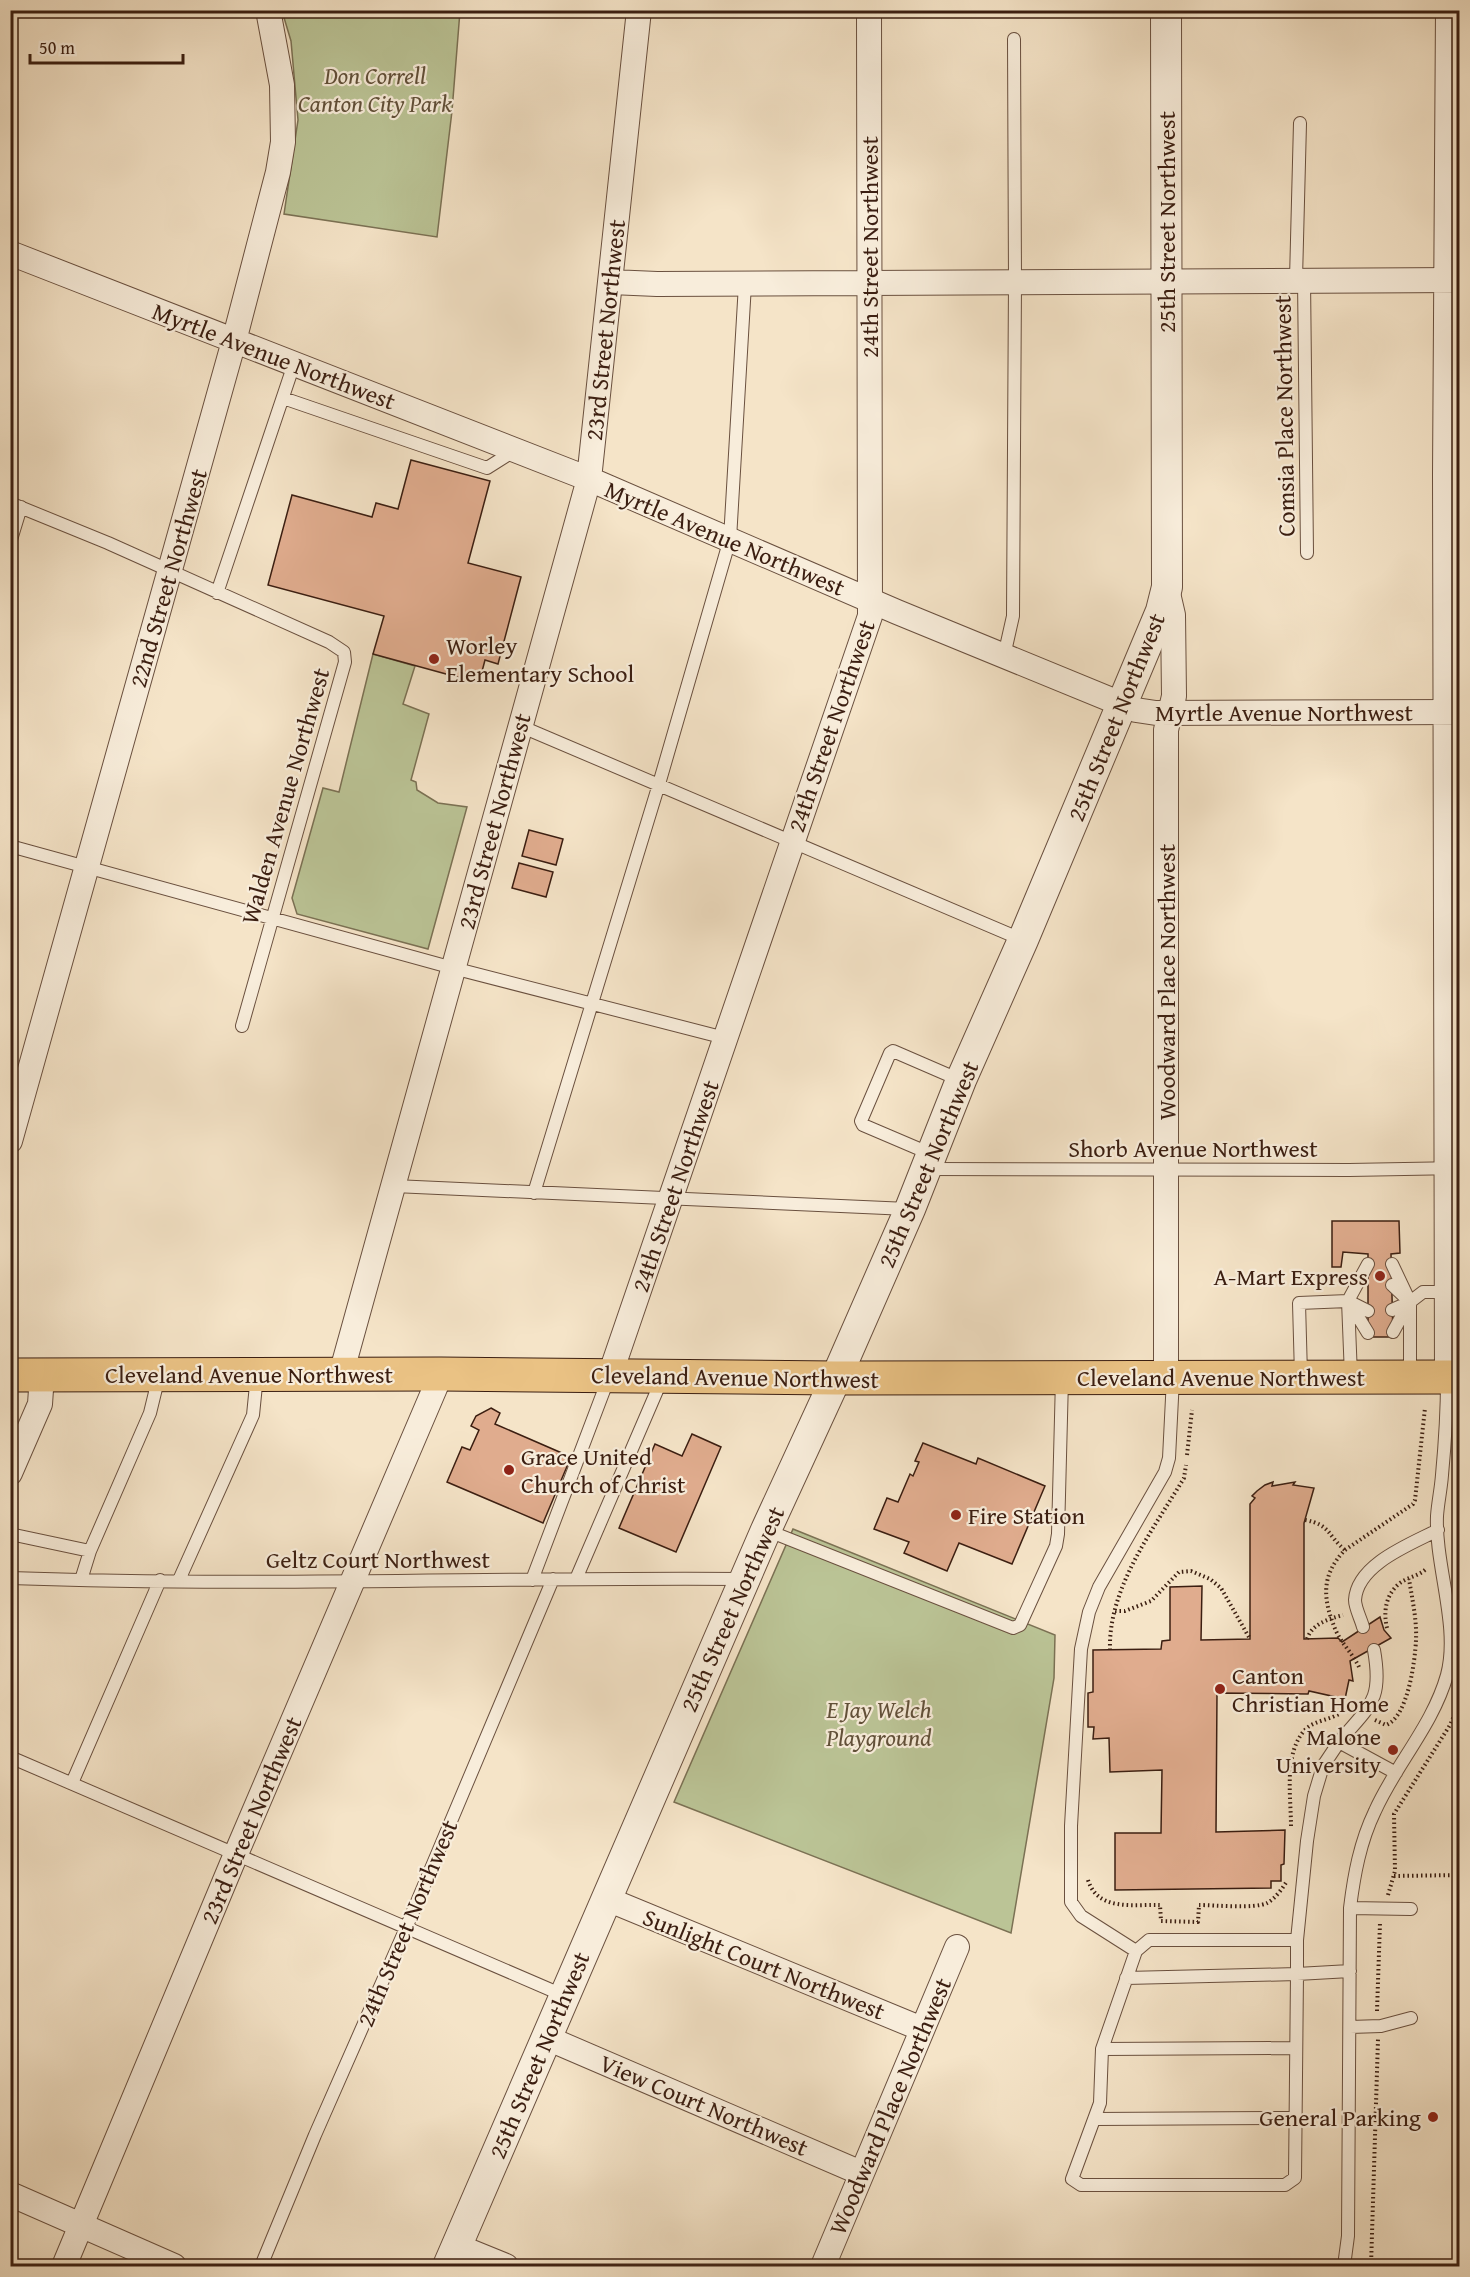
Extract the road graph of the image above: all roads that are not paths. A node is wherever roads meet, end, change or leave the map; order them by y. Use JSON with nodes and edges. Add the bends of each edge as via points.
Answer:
{"nodes":[{"id":1,"x":268,"y":10,"type":"edge"},
{"id":2,"x":639,"y":10,"type":"edge"},
{"id":3,"x":869,"y":10,"type":"edge"},
{"id":4,"x":1166,"y":10,"type":"edge"},
{"id":5,"x":1448,"y":10,"type":"edge"},
{"id":6,"x":1014,"y":39,"type":"dead end"},
{"id":7,"x":1454,"y":48,"type":"edge"},
{"id":8,"x":1300,"y":123,"type":"dead end"},
{"id":9,"x":10,"y":253,"type":"edge"},
{"id":10,"x":1300,"y":279,"type":"junction"},
{"id":11,"x":1453,"y":280,"type":"edge"},
{"id":12,"x":611,"y":282,"type":"junction"},
{"id":13,"x":1016,"y":282,"type":"junction"},
{"id":14,"x":1166,"y":282,"type":"junction"},
{"id":15,"x":869,"y":283,"type":"junction"},
{"id":16,"x":745,"y":284,"type":"junction"},
{"id":17,"x":234,"y":341,"type":"junction"},
{"id":18,"x":294,"y":364,"type":"junction"},
{"id":19,"x":283,"y":398,"type":"junction"},
{"id":20,"x":516,"y":450,"type":"junction"},
{"id":21,"x":589,"y":478,"type":"junction"},
{"id":22,"x":16,"y":505,"type":"edge"},
{"id":23,"x":730,"y":540,"type":"junction"},
{"id":24,"x":10,"y":543,"type":"edge"},
{"id":25,"x":1307,"y":553,"type":"dead end"},
{"id":26,"x":170,"y":572,"type":"junction"},
{"id":27,"x":1167,"y":587,"type":"junction"},
{"id":28,"x":217,"y":593,"type":"junction"},
{"id":29,"x":871,"y":600,"type":"junction"},
{"id":30,"x":1004,"y":656,"type":"junction"},
{"id":31,"x":1122,"y":704,"type":"junction"},
{"id":32,"x":1170,"y":712,"type":"junction"},
{"id":33,"x":1453,"y":712,"type":"edge"},
{"id":34,"x":520,"y":726,"type":"junction"},
{"id":35,"x":659,"y":784,"type":"junction"},
{"id":36,"x":792,"y":842,"type":"junction"},
{"id":37,"x":10,"y":846,"type":"edge"},
{"id":38,"x":87,"y":867,"type":"junction"},
{"id":39,"x":272,"y":917,"type":"junction"},
{"id":40,"x":1023,"y":940,"type":"junction"},
{"id":41,"x":453,"y":968,"type":"junction"},
{"id":42,"x":591,"y":1003,"type":"junction"},
{"id":43,"x":242,"y":1026,"type":"dead end"},
{"id":44,"x":725,"y":1038,"type":"junction"},
{"id":45,"x":962,"y":1080,"type":"junction"},
{"id":46,"x":10,"y":1142,"type":"edge"},
{"id":47,"x":930,"y":1162,"type":"junction"},
{"id":48,"x":1453,"y":1168,"type":"edge"},
{"id":49,"x":1166,"y":1169,"type":"junction"},
{"id":50,"x":394,"y":1186,"type":"junction"},
{"id":51,"x":534,"y":1193,"type":"junction"},
{"id":52,"x":670,"y":1198,"type":"junction"},
{"id":53,"x":910,"y":1209,"type":"junction"},
{"id":54,"x":1392,"y":1263,"type":"dead end"},
{"id":55,"x":1368,"y":1264,"type":"dead end"},
{"id":56,"x":1368,"y":1285,"type":"dead end"},
{"id":57,"x":1392,"y":1285,"type":"dead end"},
{"id":58,"x":1447,"y":1292,"type":"junction"},
{"id":59,"x":1348,"y":1301,"type":"junction"},
{"id":60,"x":1410,"y":1302,"type":"junction"},
{"id":61,"x":1392,"y":1310,"type":"dead end"},
{"id":62,"x":1368,"y":1311,"type":"dead end"},
{"id":63,"x":1393,"y":1332,"type":"dead end"},
{"id":64,"x":1368,"y":1334,"type":"dead end"},
{"id":65,"x":257,"y":1374,"type":"junction"},
{"id":66,"x":341,"y":1374,"type":"junction"},
{"id":67,"x":441,"y":1374,"type":"junction"},
{"id":68,"x":26,"y":1375,"type":"edge"},
{"id":69,"x":159,"y":1375,"type":"junction"},
{"id":70,"x":610,"y":1375,"type":"junction"},
{"id":71,"x":664,"y":1376,"type":"junction"},
{"id":72,"x":1170,"y":1377,"type":"junction"},
{"id":73,"x":1301,"y":1377,"type":"junction"},
{"id":74,"x":1351,"y":1377,"type":"junction"},
{"id":75,"x":1410,"y":1377,"type":"junction"},
{"id":76,"x":1453,"y":1377,"type":"edge"},
{"id":77,"x":836,"y":1378,"type":"junction"},
{"id":78,"x":1062,"y":1378,"type":"junction"},
{"id":79,"x":10,"y":1473,"type":"edge"},
{"id":80,"x":766,"y":1530,"type":"junction"},
{"id":81,"x":1438,"y":1530,"type":"junction"},
{"id":82,"x":10,"y":1534,"type":"edge"},
{"id":83,"x":90,"y":1551,"type":"junction"},
{"id":84,"x":10,"y":1578,"type":"edge"},
{"id":85,"x":553,"y":1579,"type":"junction"},
{"id":86,"x":576,"y":1579,"type":"junction"},
{"id":87,"x":745,"y":1579,"type":"junction"},
{"id":88,"x":81,"y":1580,"type":"junction"},
{"id":89,"x":160,"y":1580,"type":"junction"},
{"id":90,"x":179,"y":1580,"type":"junction"},
{"id":91,"x":532,"y":1580,"type":"junction"},
{"id":92,"x":352,"y":1581,"type":"junction"},
{"id":93,"x":1363,"y":1627,"type":"dead end"},
{"id":94,"x":1374,"y":1650,"type":"dead end"},
{"id":95,"x":1339,"y":1742,"type":"junction"},
{"id":96,"x":10,"y":1757,"type":"edge"},
{"id":97,"x":1396,"y":1773,"type":"junction"},
{"id":98,"x":72,"y":1783,"type":"junction"},
{"id":99,"x":236,"y":1854,"type":"junction"},
{"id":100,"x":607,"y":1899,"type":"junction"},
{"id":101,"x":1350,"y":1908,"type":"junction"},
{"id":102,"x":1411,"y":1909,"type":"dead end"},
{"id":103,"x":406,"y":1928,"type":"junction"},
{"id":104,"x":1297,"y":1940,"type":"junction"},
{"id":105,"x":957,"y":1947,"type":"dead end"},
{"id":106,"x":1136,"y":1951,"type":"junction"},
{"id":107,"x":1350,"y":1971,"type":"junction"},
{"id":108,"x":1297,"y":1974,"type":"junction"},
{"id":109,"x":1126,"y":1978,"type":"junction"},
{"id":110,"x":565,"y":1996,"type":"junction"},
{"id":111,"x":1411,"y":2018,"type":"dead end"},
{"id":112,"x":1350,"y":2027,"type":"junction"},
{"id":113,"x":922,"y":2029,"type":"junction"},
{"id":114,"x":547,"y":2038,"type":"junction"},
{"id":115,"x":1296,"y":2048,"type":"junction"},
{"id":116,"x":1102,"y":2049,"type":"junction"},
{"id":117,"x":1094,"y":2118,"type":"junction"},
{"id":118,"x":1295,"y":2118,"type":"junction"},
{"id":119,"x":861,"y":2173,"type":"junction"},
{"id":120,"x":10,"y":2194,"type":"edge"},
{"id":121,"x":81,"y":2225,"type":"junction"},
{"id":122,"x":452,"y":2256,"type":"edge"},
{"id":123,"x":64,"y":2266,"type":"edge"},
{"id":124,"x":174,"y":2266,"type":"edge"},
{"id":125,"x":261,"y":2266,"type":"edge"},
{"id":126,"x":506,"y":2266,"type":"edge"},
{"id":127,"x":823,"y":2266,"type":"edge"},
{"id":128,"x":1344,"y":2266,"type":"edge"}],
"edges":[{"from":1,"to":17,"type":"street","name":"22nd Street Northwest","via":[[282,85],[283,142]]},
{"from":2,"to":12,"type":"street","name":"23rd Street Northwest"},
{"from":3,"to":15,"type":"street","name":"24th Street Northwest"},
{"from":4,"to":14,"type":"street","name":"25th Street Northwest"},
{"from":5,"to":7,"type":"street"},
{"from":6,"to":13,"type":"lane"},
{"from":7,"to":11,"type":"street"},
{"from":8,"to":10,"type":"lane","name":"Comsia Place Northwest"},
{"from":9,"to":17,"type":"street","name":"Myrtle Avenue Northwest"},
{"from":10,"to":11,"type":"street"},
{"from":10,"to":14,"type":"street"},
{"from":10,"to":25,"type":"lane","name":"Comsia Place Northwest"},
{"from":11,"to":33,"type":"street"},
{"from":12,"to":16,"type":"street"},
{"from":12,"to":21,"type":"street","name":"23rd Street Northwest"},
{"from":13,"to":14,"type":"street"},
{"from":13,"to":15,"type":"street"},
{"from":13,"to":30,"type":"lane","via":[[1013,616]]},
{"from":14,"to":27,"type":"street","name":"25th Street Northwest"},
{"from":15,"to":16,"type":"street"},
{"from":15,"to":29,"type":"street","name":"24th Street Northwest"},
{"from":16,"to":23,"type":"lane"},
{"from":17,"to":18,"type":"street","name":"Myrtle Avenue Northwest"},
{"from":17,"to":26,"type":"street","name":"22nd Street Northwest"},
{"from":18,"to":19,"type":"lane"},
{"from":18,"to":20,"type":"street","name":"Myrtle Avenue Northwest"},
{"from":19,"to":20,"type":"lane","via":[[487,468]]},
{"from":19,"to":28,"type":"lane"},
{"from":20,"to":21,"type":"street","name":"Myrtle Avenue Northwest"},
{"from":21,"to":23,"type":"street","name":"Myrtle Avenue Northwest"},
{"from":21,"to":34,"type":"street","name":"23rd Street Northwest"},
{"from":22,"to":24,"type":"lane"},
{"from":22,"to":26,"type":"lane","name":"Walden Avenue Northwest"},
{"from":23,"to":29,"type":"street","name":"Myrtle Avenue Northwest"},
{"from":23,"to":35,"type":"lane"},
{"from":26,"to":28,"type":"lane","name":"Walden Avenue Northwest"},
{"from":26,"to":38,"type":"street","name":"22nd Street Northwest"},
{"from":27,"to":31,"type":"street","name":"25th Street Northwest","via":[[1161,611]]},
{"from":27,"to":32,"type":"street","name":"Woodward Place Northwest","via":[[1173,615],[1174,696]]},
{"from":28,"to":39,"type":"lane","name":"Walden Avenue Northwest","via":[[344,652],[345,662]]},
{"from":29,"to":30,"type":"street","name":"Myrtle Avenue Northwest"},
{"from":29,"to":36,"type":"street","name":"24th Street Northwest","via":[[866,633]]},
{"from":30,"to":31,"type":"street","name":"Myrtle Avenue Northwest"},
{"from":31,"to":32,"type":"street","name":"Myrtle Avenue Northwest","via":[[1146,712]]},
{"from":31,"to":40,"type":"street","name":"25th Street Northwest"},
{"from":32,"to":33,"type":"street","name":"Myrtle Avenue Northwest"},
{"from":32,"to":49,"type":"street","name":"Woodward Place Northwest","via":[[1166,730]]},
{"from":33,"to":48,"type":"street"},
{"from":34,"to":35,"type":"lane"},
{"from":34,"to":41,"type":"street","name":"23rd Street Northwest"},
{"from":35,"to":36,"type":"lane"},
{"from":35,"to":42,"type":"lane"},
{"from":36,"to":40,"type":"lane"},
{"from":36,"to":44,"type":"street","name":"24th Street Northwest"},
{"from":37,"to":38,"type":"lane"},
{"from":38,"to":39,"type":"lane"},
{"from":38,"to":46,"type":"street","name":"22nd Street Northwest"},
{"from":39,"to":41,"type":"lane"},
{"from":39,"to":43,"type":"lane","name":"Walden Avenue Northwest"},
{"from":40,"to":45,"type":"street","name":"25th Street Northwest"},
{"from":41,"to":42,"type":"lane"},
{"from":41,"to":50,"type":"street","name":"23rd Street Northwest"},
{"from":42,"to":44,"type":"lane"},
{"from":42,"to":51,"type":"lane"},
{"from":44,"to":52,"type":"street","name":"24th Street Northwest"},
{"from":45,"to":47,"type":"street","name":"25th Street Northwest"},
{"from":45,"to":47,"type":"lane","via":[[893,1051],[861,1121]]},
{"from":47,"to":49,"type":"lane","name":"Shorb Avenue Northwest"},
{"from":47,"to":53,"type":"street","name":"25th Street Northwest"},
{"from":48,"to":49,"type":"lane","name":"Shorb Avenue Northwest"},
{"from":48,"to":58,"type":"street"},
{"from":49,"to":72,"type":"street","name":"Woodward Place Northwest"},
{"from":50,"to":51,"type":"lane"},
{"from":50,"to":66,"type":"street","name":"23rd Street Northwest"},
{"from":51,"to":52,"type":"lane"},
{"from":52,"to":53,"type":"lane"},
{"from":52,"to":70,"type":"street","name":"24th Street Northwest"},
{"from":53,"to":77,"type":"street","name":"25th Street Northwest"},
{"from":54,"to":60,"type":"lane"},
{"from":55,"to":59,"type":"lane"},
{"from":56,"to":59,"type":"lane"},
{"from":57,"to":60,"type":"lane"},
{"from":58,"to":60,"type":"lane","via":[[1423,1292]]},
{"from":58,"to":76,"type":"street"},
{"from":59,"to":62,"type":"lane"},
{"from":59,"to":64,"type":"lane"},
{"from":59,"to":73,"type":"lane","via":[[1299,1303]]},
{"from":59,"to":74,"type":"lane"},
{"from":60,"to":61,"type":"lane"},
{"from":60,"to":63,"type":"lane"},
{"from":60,"to":75,"type":"lane"},
{"from":65,"to":66,"type":"main road","name":"Cleveland Avenue Northwest"},
{"from":65,"to":69,"type":"main road","name":"Cleveland Avenue Northwest"},
{"from":65,"to":90,"type":"lane","via":[[253,1415]]},
{"from":66,"to":67,"type":"main road","name":"Cleveland Avenue Northwest"},
{"from":67,"to":70,"type":"main road","name":"Cleveland Avenue Northwest"},
{"from":67,"to":92,"type":"street","name":"23rd Street Northwest"},
{"from":68,"to":69,"type":"main road","name":"Cleveland Avenue Northwest"},
{"from":68,"to":79,"type":"street","via":[[40,1404]]},
{"from":69,"to":83,"type":"lane","via":[[150,1413]]},
{"from":70,"to":71,"type":"main road","name":"Cleveland Avenue Northwest"},
{"from":70,"to":91,"type":"lane"},
{"from":71,"to":77,"type":"main road","name":"Cleveland Avenue Northwest"},
{"from":71,"to":86,"type":"lane"},
{"from":72,"to":73,"type":"main road","name":"Cleveland Avenue Northwest"},
{"from":72,"to":78,"type":"main road","name":"Cleveland Avenue Northwest"},
{"from":72,"to":106,"type":"lane","via":[[1169,1458],[1165,1472],[1100,1587],[1089,1612],[1081,1649],[1071,1826],[1071,1902],[1081,1916]]},
{"from":73,"to":74,"type":"main road","name":"Cleveland Avenue Northwest"},
{"from":74,"to":75,"type":"main road","name":"Cleveland Avenue Northwest"},
{"from":75,"to":76,"type":"main road","name":"Cleveland Avenue Northwest"},
{"from":76,"to":81,"type":"lane"},
{"from":77,"to":78,"type":"main road","name":"Cleveland Avenue Northwest"},
{"from":77,"to":80,"type":"street","name":"25th Street Northwest"},
{"from":78,"to":80,"type":"lane","via":[[1056,1546],[1020,1625],[1012,1628]]},
{"from":80,"to":87,"type":"street","name":"25th Street Northwest"},
{"from":81,"to":93,"type":"lane","via":[[1371,1569],[1355,1600]]},
{"from":81,"to":97,"type":"lane","via":[[1450,1639],[1448,1671],[1429,1720]]},
{"from":82,"to":83,"type":"lane"},
{"from":83,"to":88,"type":"lane"},
{"from":84,"to":88,"type":"lane","name":"Geltz Court Northwest"},
{"from":85,"to":86,"type":"lane","name":"Geltz Court Northwest"},
{"from":85,"to":91,"type":"lane","name":"Geltz Court Northwest"},
{"from":85,"to":103,"type":"lane","name":"24th Street Northwest"},
{"from":86,"to":87,"type":"lane","name":"Geltz Court Northwest"},
{"from":87,"to":100,"type":"street","name":"25th Street Northwest"},
{"from":88,"to":89,"type":"lane","name":"Geltz Court Northwest"},
{"from":89,"to":90,"type":"lane","name":"Geltz Court Northwest"},
{"from":89,"to":98,"type":"lane"},
{"from":90,"to":92,"type":"lane","name":"Geltz Court Northwest"},
{"from":91,"to":92,"type":"lane","name":"Geltz Court Northwest"},
{"from":92,"to":99,"type":"street","name":"23rd Street Northwest"},
{"from":94,"to":95,"type":"lane","via":[[1378,1690]]},
{"from":95,"to":97,"type":"lane"},
{"from":95,"to":104,"type":"lane","via":[[1323,1766],[1314,1796]]},
{"from":96,"to":98,"type":"lane"},
{"from":97,"to":101,"type":"lane","via":[[1362,1844]]},
{"from":98,"to":99,"type":"lane"},
{"from":99,"to":103,"type":"lane"},
{"from":99,"to":121,"type":"street","name":"23rd Street Northwest"},
{"from":100,"to":110,"type":"street","name":"25th Street Northwest"},
{"from":100,"to":113,"type":"street","name":"Sunlight Court Northwest"},
{"from":101,"to":102,"type":"lane"},
{"from":101,"to":107,"type":"lane"},
{"from":103,"to":110,"type":"lane"},
{"from":103,"to":125,"type":"lane","name":"24th Street Northwest"},
{"from":104,"to":106,"type":"lane","via":[[1149,1940]]},
{"from":104,"to":108,"type":"lane"},
{"from":105,"to":113,"type":"street","name":"Woodward Place Northwest"},
{"from":106,"to":109,"type":"lane"},
{"from":107,"to":108,"type":"lane"},
{"from":107,"to":112,"type":"lane"},
{"from":108,"to":109,"type":"lane"},
{"from":108,"to":115,"type":"lane"},
{"from":109,"to":116,"type":"lane"},
{"from":110,"to":114,"type":"street","name":"25th Street Northwest"},
{"from":111,"to":112,"type":"lane"},
{"from":112,"to":128,"type":"lane","via":[[1348,2236]]},
{"from":113,"to":119,"type":"street","name":"Woodward Place Northwest"},
{"from":114,"to":119,"type":"street","name":"View Court Northwest"},
{"from":114,"to":122,"type":"street","name":"25th Street Northwest"},
{"from":115,"to":116,"type":"lane"},
{"from":115,"to":118,"type":"lane"},
{"from":116,"to":117,"type":"lane","via":[[1100,2103]]},
{"from":117,"to":118,"type":"lane"},
{"from":117,"to":118,"type":"lane","via":[[1072,2179],[1081,2185],[1285,2185],[1295,2178]]},
{"from":119,"to":127,"type":"street","name":"Woodward Place Northwest"},
{"from":120,"to":121,"type":"street"},
{"from":121,"to":123,"type":"street","name":"23rd Street Northwest"},
{"from":121,"to":124,"type":"street"},
{"from":122,"to":126,"type":"street"}]}
